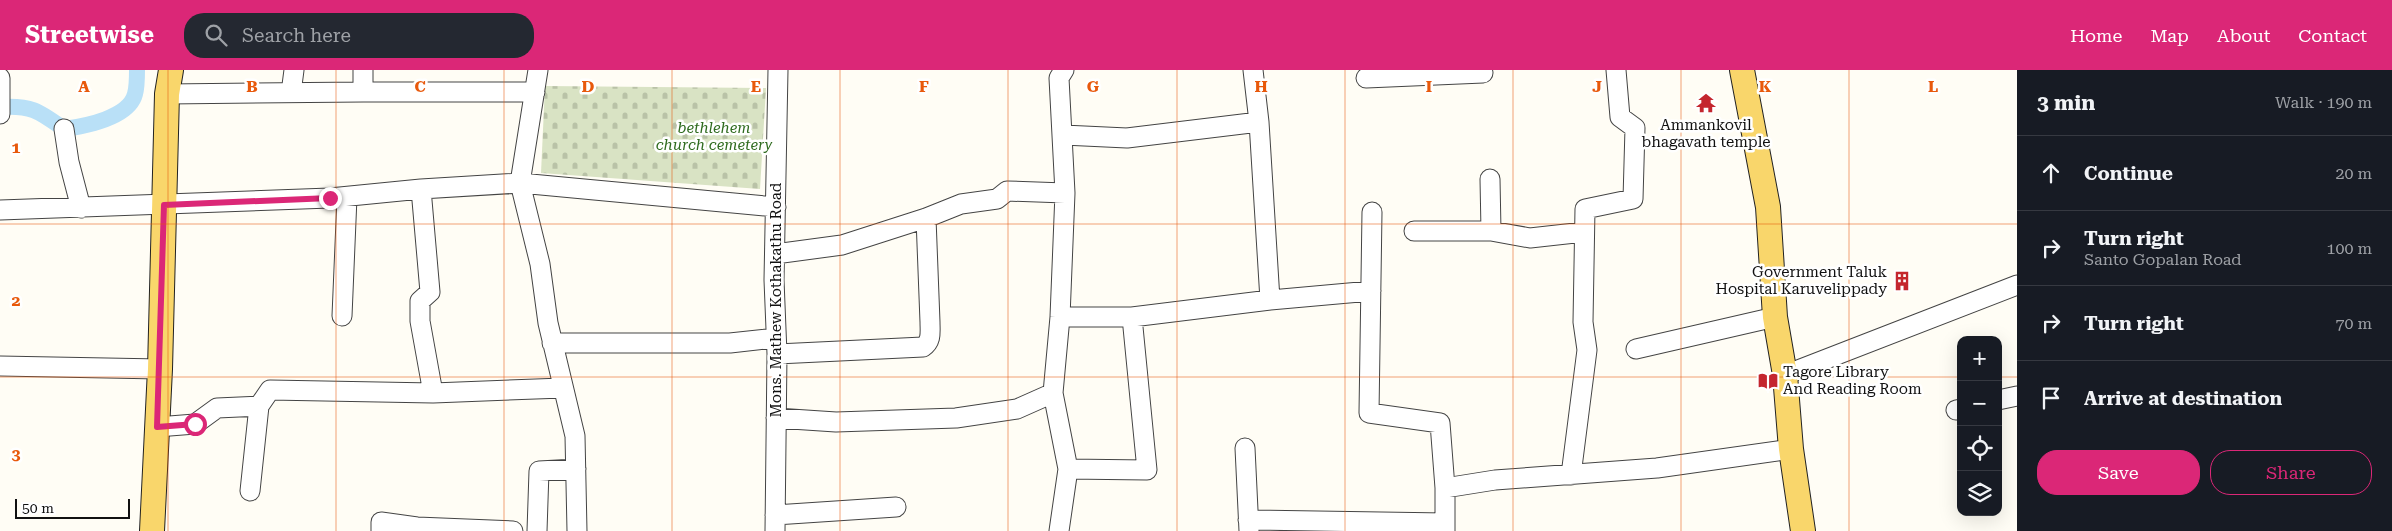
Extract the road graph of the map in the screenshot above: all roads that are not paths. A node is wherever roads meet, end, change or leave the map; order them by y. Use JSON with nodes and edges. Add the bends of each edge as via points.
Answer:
{"nodes":[{"id":1,"x":171,"y":70,"type":"edge"},
{"id":2,"x":294,"y":70,"type":"edge"},
{"id":3,"x":362,"y":70,"type":"edge"},
{"id":4,"x":538,"y":70,"type":"edge"},
{"id":5,"x":778,"y":70,"type":"edge"},
{"id":6,"x":1064,"y":70,"type":"edge"},
{"id":7,"x":1253,"y":70,"type":"edge"},
{"id":8,"x":1482,"y":70,"type":"edge"},
{"id":9,"x":1616,"y":70,"type":"edge"},
{"id":10,"x":1742,"y":70,"type":"edge"},
{"id":11,"x":1366,"y":78,"type":"dead end"},
{"id":12,"x":362,"y":92,"type":"junction"},
{"id":13,"x":535,"y":92,"type":"junction"},
{"id":14,"x":292,"y":93,"type":"junction"},
{"id":15,"x":167,"y":94,"type":"junction"},
{"id":16,"x":1259,"y":122,"type":"junction"},
{"id":17,"x":64,"y":129,"type":"dead end"},
{"id":18,"x":1063,"y":135,"type":"junction"},
{"id":19,"x":1490,"y":179,"type":"dead end"},
{"id":20,"x":520,"y":183,"type":"junction"},
{"id":21,"x":421,"y":189,"type":"junction"},
{"id":22,"x":1065,"y":193,"type":"junction"},
{"id":23,"x":347,"y":197,"type":"junction"},
{"id":24,"x":164,"y":205,"type":"junction"},
{"id":25,"x":776,"y":207,"type":"junction"},
{"id":26,"x":81,"y":208,"type":"junction"},
{"id":27,"x":0,"y":210,"type":"edge"},
{"id":28,"x":1372,"y":212,"type":"dead end"},
{"id":29,"x":926,"y":218,"type":"junction"},
{"id":30,"x":1414,"y":231,"type":"dead end"},
{"id":31,"x":1490,"y":231,"type":"junction"},
{"id":32,"x":1584,"y":232,"type":"junction"},
{"id":33,"x":775,"y":254,"type":"junction"},
{"id":34,"x":2017,"y":285,"type":"edge"},
{"id":35,"x":1370,"y":291,"type":"junction"},
{"id":36,"x":1270,"y":300,"type":"junction"},
{"id":37,"x":342,"y":316,"type":"dead end"},
{"id":38,"x":1060,"y":316,"type":"junction"},
{"id":39,"x":1132,"y":317,"type":"junction"},
{"id":40,"x":1775,"y":317,"type":"junction"},
{"id":41,"x":552,"y":343,"type":"junction"},
{"id":42,"x":776,"y":346,"type":"junction"},
{"id":43,"x":1636,"y":349,"type":"dead end"},
{"id":44,"x":0,"y":366,"type":"edge"},
{"id":45,"x":160,"y":369,"type":"junction"},
{"id":46,"x":1785,"y":375,"type":"junction"},
{"id":47,"x":563,"y":388,"type":"junction"},
{"id":48,"x":433,"y":393,"type":"junction"},
{"id":49,"x":1053,"y":393,"type":"junction"},
{"id":50,"x":2017,"y":396,"type":"edge"},
{"id":51,"x":2002,"y":399,"type":"edge"},
{"id":52,"x":259,"y":406,"type":"junction"},
{"id":53,"x":776,"y":418,"type":"junction"},
{"id":54,"x":157,"y":427,"type":"junction"},
{"id":55,"x":1245,"y":448,"type":"dead end"},
{"id":56,"x":1791,"y":449,"type":"junction"},
{"id":57,"x":576,"y":469,"type":"junction"},
{"id":58,"x":1068,"y":469,"type":"junction"},
{"id":59,"x":1571,"y":474,"type":"junction"},
{"id":60,"x":1445,"y":488,"type":"junction"},
{"id":61,"x":250,"y":491,"type":"dead end"},
{"id":62,"x":896,"y":508,"type":"dead end"},
{"id":63,"x":775,"y":523,"type":"edge"},
{"id":64,"x":1248,"y":526,"type":"edge"},
{"id":65,"x":1445,"y":527,"type":"edge"},
{"id":66,"x":152,"y":531,"type":"edge"},
{"id":67,"x":381,"y":531,"type":"edge"},
{"id":68,"x":513,"y":531,"type":"edge"},
{"id":69,"x":537,"y":531,"type":"edge"},
{"id":70,"x":577,"y":531,"type":"edge"},
{"id":71,"x":1059,"y":531,"type":"edge"},
{"id":72,"x":1803,"y":531,"type":"edge"}],
"edges":[{"from":1,"to":15,"type":"main road"},
{"from":2,"to":14,"type":"street"},
{"from":3,"to":12,"type":"street"},
{"from":4,"to":13,"type":"street"},
{"from":5,"to":25,"type":"street","name":"Mons. Mathew Kothakathu Road"},
{"from":6,"to":18,"type":"street","via":[[1059,78]]},
{"from":7,"to":16,"type":"street"},
{"from":8,"to":11,"type":"street","via":[[1482,73]]},
{"from":9,"to":32,"type":"street","via":[[1620,117],[1635,128],[1633,199],[1585,209]]},
{"from":10,"to":40,"type":"main road","via":[[1768,207]]},
{"from":12,"to":13,"type":"street"},
{"from":12,"to":14,"type":"street"},
{"from":13,"to":20,"type":"street"},
{"from":14,"to":15,"type":"street"},
{"from":15,"to":24,"type":"main road"},
{"from":16,"to":18,"type":"street","via":[[1127,138]]},
{"from":16,"to":36,"type":"street"},
{"from":17,"to":26,"type":"street"},
{"from":18,"to":22,"type":"street"},
{"from":19,"to":31,"type":"street"},
{"from":20,"to":21,"type":"street"},
{"from":20,"to":25,"type":"street"},
{"from":20,"to":41,"type":"street","via":[[540,264]]},
{"from":21,"to":23,"type":"street"},
{"from":21,"to":48,"type":"street","via":[[430,292],[420,300],[420,321]]},
{"from":22,"to":29,"type":"street","via":[[1007,191],[997,199],[961,204]]},
{"from":22,"to":38,"type":"street"},
{"from":23,"to":24,"type":"street"},
{"from":23,"to":37,"type":"street"},
{"from":24,"to":26,"type":"street"},
{"from":24,"to":45,"type":"main road"},
{"from":25,"to":33,"type":"street","name":"Mons. Mathew Kothakathu Road"},
{"from":26,"to":27,"type":"street"},
{"from":28,"to":35,"type":"street"},
{"from":29,"to":33,"type":"street","via":[[842,245]]},
{"from":29,"to":42,"type":"street","via":[[928,344],[923,347]]},
{"from":30,"to":31,"type":"street"},
{"from":31,"to":32,"type":"street","via":[[1530,238]]},
{"from":32,"to":59,"type":"street","via":[[1583,322],[1587,350]]},
{"from":33,"to":42,"type":"street","name":"Mons. Mathew Kothakathu Road"},
{"from":34,"to":46,"type":"street"},
{"from":35,"to":36,"type":"street"},
{"from":35,"to":60,"type":"street","via":[[1368,413],[1440,423]]},
{"from":36,"to":39,"type":"street"},
{"from":38,"to":39,"type":"street"},
{"from":38,"to":49,"type":"street"},
{"from":39,"to":58,"type":"street","via":[[1147,470]]},
{"from":40,"to":43,"type":"street"},
{"from":40,"to":46,"type":"main road"},
{"from":41,"to":42,"type":"street"},
{"from":41,"to":47,"type":"street"},
{"from":42,"to":53,"type":"street","name":"Mons. Mathew Kothakathu Road"},
{"from":44,"to":45,"type":"street"},
{"from":45,"to":54,"type":"main road"},
{"from":46,"to":56,"type":"main road"},
{"from":47,"to":48,"type":"street"},
{"from":47,"to":57,"type":"street","via":[[575,436]]},
{"from":48,"to":52,"type":"street","via":[[270,390]]},
{"from":49,"to":53,"type":"street","via":[[1017,409],[956,418],[836,422]]},
{"from":49,"to":58,"type":"street"},
{"from":50,"to":51,"type":"street"},
{"from":52,"to":54,"type":"street","via":[[217,408],[195,424]]},
{"from":52,"to":61,"type":"street"},
{"from":53,"to":63,"type":"street","name":"Mons. Mathew Kothakathu Road"},
{"from":54,"to":66,"type":"main road"},
{"from":55,"to":64,"type":"street"},
{"from":56,"to":59,"type":"street","via":[[1657,468]]},
{"from":56,"to":72,"type":"main road"},
{"from":57,"to":69,"type":"street","via":[[539,471]]},
{"from":57,"to":70,"type":"street"},
{"from":58,"to":71,"type":"street"},
{"from":59,"to":60,"type":"street"},
{"from":60,"to":65,"type":"street"},
{"from":62,"to":63,"type":"street"},
{"from":64,"to":65,"type":"street"},
{"from":67,"to":68,"type":"street","via":[[381,522],[417,527]]}]}
